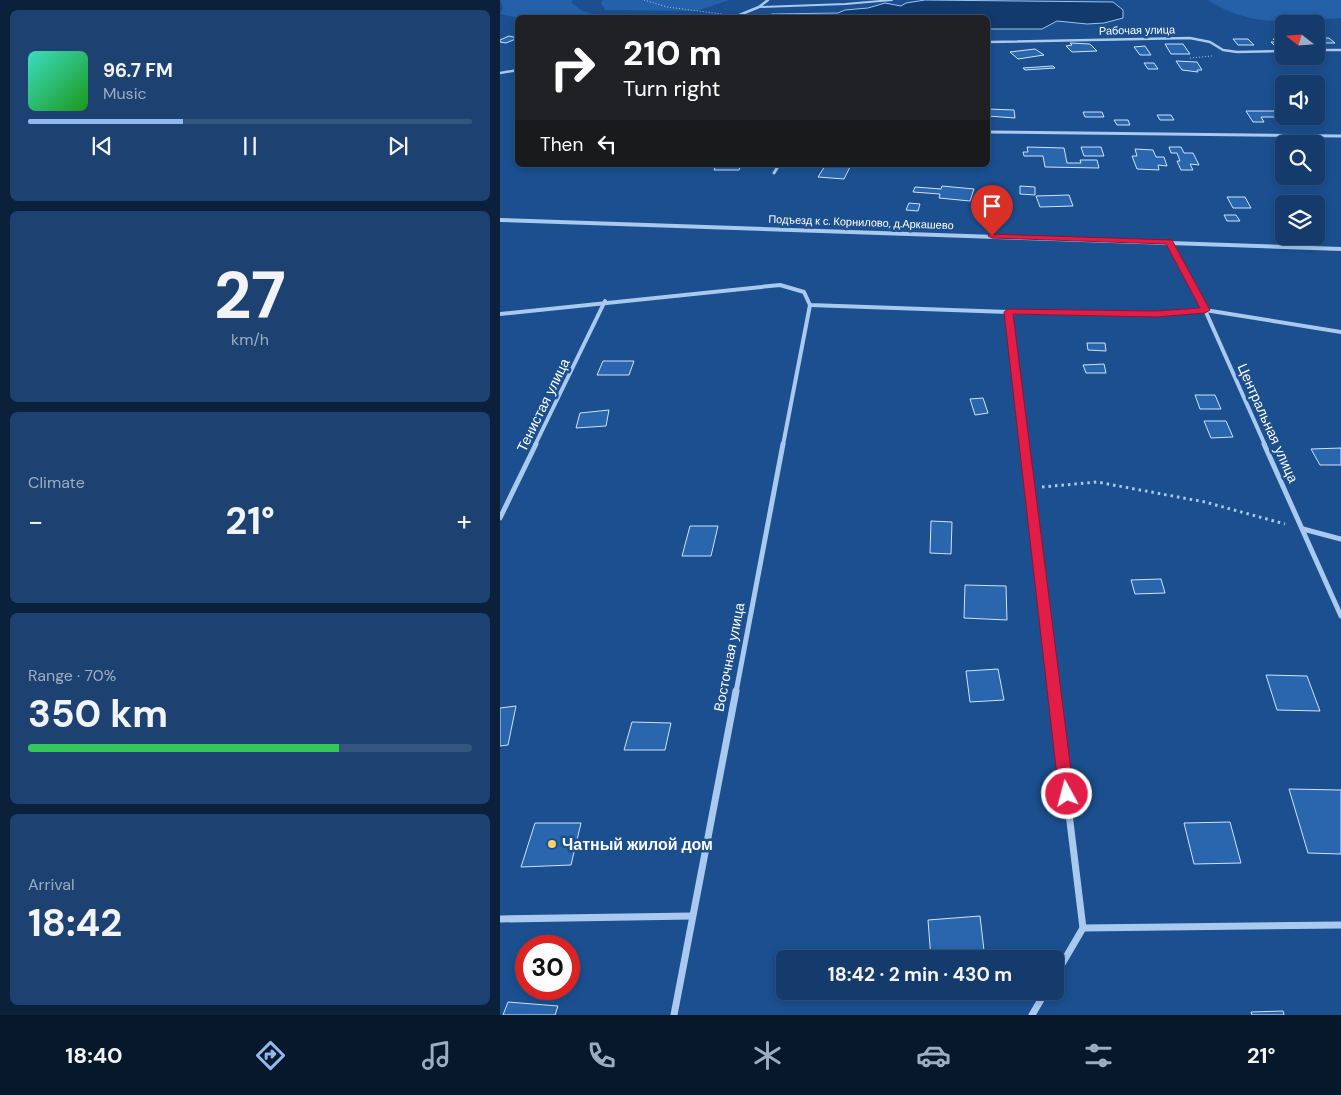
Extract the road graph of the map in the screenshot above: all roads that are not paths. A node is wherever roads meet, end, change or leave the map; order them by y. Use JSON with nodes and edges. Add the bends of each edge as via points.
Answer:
{"nodes":[{"id":1,"x":768,"y":0,"type":"edge"},
{"id":2,"x":892,"y":0,"type":"edge"},
{"id":3,"x":759,"y":7,"type":"junction"},
{"id":4,"x":738,"y":15,"type":"edge"},
{"id":5,"x":990,"y":42,"type":"edge"},
{"id":6,"x":1325,"y":50,"type":"edge"},
{"id":7,"x":1341,"y":50,"type":"edge"},
{"id":8,"x":1275,"y":51,"type":"edge"},
{"id":9,"x":515,"y":70,"type":"edge"},
{"id":10,"x":500,"y":73,"type":"edge"},
{"id":11,"x":990,"y":132,"type":"edge"},
{"id":12,"x":1341,"y":136,"type":"edge"},
{"id":13,"x":778,"y":167,"type":"edge"},
{"id":14,"x":774,"y":173,"type":"dead end"},
{"id":15,"x":500,"y":220,"type":"edge"},
{"id":16,"x":1169,"y":242,"type":"junction"},
{"id":17,"x":1341,"y":249,"type":"edge"},
{"id":18,"x":605,"y":301,"type":"junction"},
{"id":19,"x":810,"y":305,"type":"junction"},
{"id":20,"x":1205,"y":310,"type":"junction"},
{"id":21,"x":1008,"y":312,"type":"junction"},
{"id":22,"x":500,"y":314,"type":"edge"},
{"id":23,"x":1341,"y":332,"type":"edge"},
{"id":24,"x":500,"y":518,"type":"edge"},
{"id":25,"x":1303,"y":529,"type":"junction"},
{"id":26,"x":1341,"y":539,"type":"edge"},
{"id":27,"x":1341,"y":616,"type":"edge"},
{"id":28,"x":692,"y":916,"type":"junction"},
{"id":29,"x":500,"y":919,"type":"edge"},
{"id":30,"x":1341,"y":925,"type":"edge"},
{"id":31,"x":1083,"y":928,"type":"junction"},
{"id":32,"x":1064,"y":961,"type":"edge"},
{"id":33,"x":1041,"y":1000,"type":"edge"},
{"id":34,"x":674,"y":1015,"type":"edge"},
{"id":35,"x":1032,"y":1015,"type":"edge"}],
"edges":[{"from":1,"to":3,"type":"street"},
{"from":2,"to":3,"type":"lane"},
{"from":3,"to":4,"type":"street"},
{"from":5,"to":8,"type":"street","name":"Рабочая улица","via":[[1190,38],[1210,42],[1223,50]]},
{"from":6,"to":7,"type":"street"},
{"from":9,"to":10,"type":"street"},
{"from":11,"to":12,"type":"street"},
{"from":13,"to":14,"type":"street"},
{"from":15,"to":16,"type":"street","name":"Подъезд к с. Корнилово, д.Аркашево"},
{"from":16,"to":17,"type":"street","name":"Подъезд к с. Корнилово, д.Аркашево"},
{"from":16,"to":20,"type":"street","name":"Центральная улица"},
{"from":18,"to":19,"type":"street","via":[[780,285],[804,292]]},
{"from":18,"to":22,"type":"street"},
{"from":18,"to":24,"type":"street","name":"Тенистая улица"},
{"from":19,"to":21,"type":"street"},
{"from":19,"to":28,"type":"street","name":"Восточная улица"},
{"from":20,"to":21,"type":"street","via":[[1156,314]]},
{"from":20,"to":23,"type":"street"},
{"from":20,"to":25,"type":"street","name":"Центральная улица"},
{"from":21,"to":31,"type":"street"},
{"from":25,"to":26,"type":"street"},
{"from":25,"to":27,"type":"street","name":"Центральная улица"},
{"from":28,"to":29,"type":"street"},
{"from":28,"to":34,"type":"street","name":"Восточная улица"},
{"from":30,"to":31,"type":"street"},
{"from":31,"to":32,"type":"street"},
{"from":33,"to":35,"type":"street"}]}
